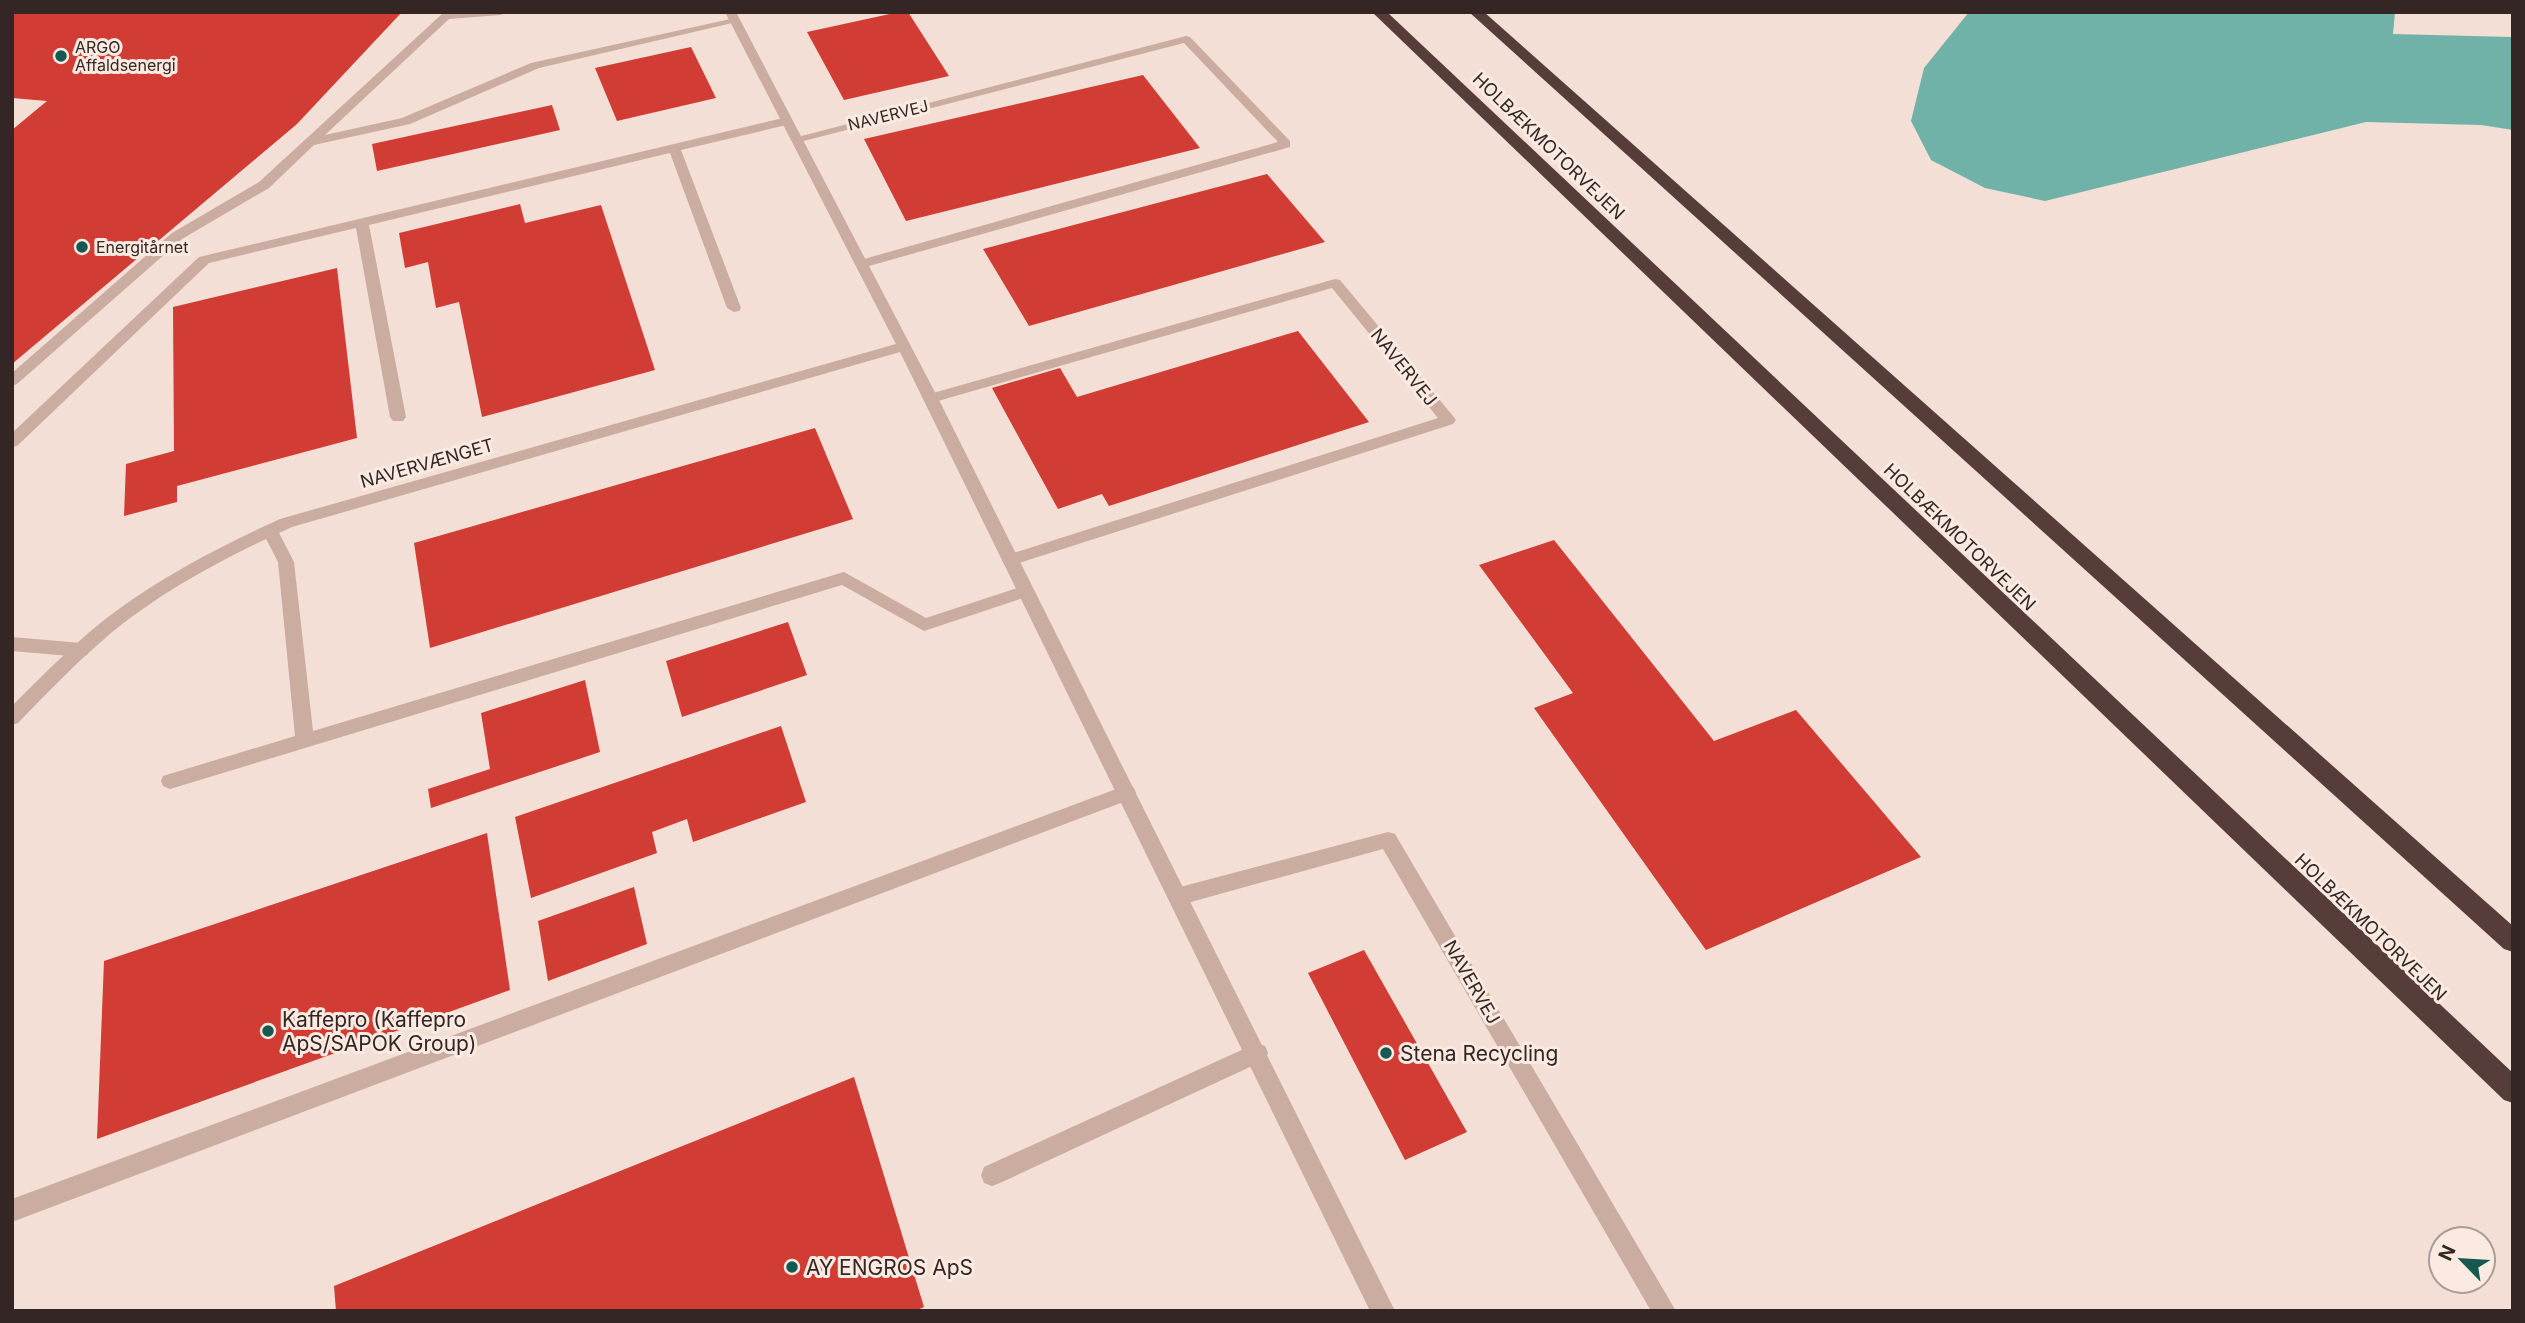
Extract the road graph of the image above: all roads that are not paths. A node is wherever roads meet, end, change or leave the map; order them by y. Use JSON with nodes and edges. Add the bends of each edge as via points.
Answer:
{"nodes":[{"id":1,"x":501,"y":12,"type":"edge"},
{"id":2,"x":1378,"y":12,"type":"edge"},
{"id":3,"x":1476,"y":12,"type":"edge"},
{"id":4,"x":733,"y":17,"type":"edge"},
{"id":5,"x":788,"y":121,"type":"junction"},
{"id":6,"x":796,"y":139,"type":"junction"},
{"id":7,"x":309,"y":143,"type":"junction"},
{"id":8,"x":674,"y":148,"type":"junction"},
{"id":9,"x":362,"y":222,"type":"junction"},
{"id":10,"x":862,"y":264,"type":"junction"},
{"id":11,"x":734,"y":308,"type":"dead end"},
{"id":12,"x":904,"y":346,"type":"junction"},
{"id":13,"x":12,"y":381,"type":"edge"},
{"id":14,"x":931,"y":398,"type":"junction"},
{"id":15,"x":398,"y":417,"type":"dead end"},
{"id":16,"x":12,"y":442,"type":"edge"},
{"id":17,"x":270,"y":531,"type":"junction"},
{"id":18,"x":1010,"y":560,"type":"junction"},
{"id":19,"x":1026,"y":590,"type":"junction"},
{"id":20,"x":12,"y":644,"type":"edge"},
{"id":21,"x":82,"y":650,"type":"junction"},
{"id":22,"x":12,"y":718,"type":"edge"},
{"id":23,"x":304,"y":740,"type":"junction"},
{"id":24,"x":170,"y":781,"type":"dead end"},
{"id":25,"x":1128,"y":793,"type":"junction"},
{"id":26,"x":1180,"y":896,"type":"junction"},
{"id":27,"x":2513,"y":941,"type":"edge"},
{"id":28,"x":1257,"y":1053,"type":"junction"},
{"id":29,"x":2513,"y":1091,"type":"edge"},
{"id":30,"x":992,"y":1175,"type":"dead end"},
{"id":31,"x":12,"y":1211,"type":"edge"},
{"id":32,"x":1383,"y":1311,"type":"edge"},
{"id":33,"x":1664,"y":1311,"type":"edge"}],
"edges":[{"from":1,"to":7,"type":"street","via":[[446,16]]},
{"from":2,"to":29,"type":"highway","name":"HOLBÆKMOTORVEJEN"},
{"from":3,"to":27,"type":"highway"},
{"from":4,"to":5,"type":"street"},
{"from":4,"to":7,"type":"street","via":[[535,65],[406,121]]},
{"from":5,"to":6,"type":"street"},
{"from":5,"to":8,"type":"street"},
{"from":6,"to":10,"type":"street"},
{"from":6,"to":10,"type":"street","name":"NAVERVEJ","via":[[1186,39],[1286,144]]},
{"from":7,"to":13,"type":"street","via":[[264,185],[177,236]]},
{"from":8,"to":9,"type":"street"},
{"from":8,"to":11,"type":"street"},
{"from":9,"to":15,"type":"street"},
{"from":9,"to":16,"type":"street","via":[[204,260]]},
{"from":10,"to":12,"type":"street"},
{"from":12,"to":14,"type":"street"},
{"from":12,"to":17,"type":"street","name":"NAVERVÆNGET"},
{"from":14,"to":18,"type":"street"},
{"from":14,"to":18,"type":"street","name":"NAVERVEJ","via":[[1335,283],[1448,420]]},
{"from":17,"to":21,"type":"street","name":"NAVERVÆNGET","via":[[211,558],[138,604]]},
{"from":17,"to":23,"type":"street","via":[[286,562]]},
{"from":18,"to":19,"type":"street"},
{"from":19,"to":23,"type":"street","via":[[924,625],[844,578]]},
{"from":19,"to":25,"type":"street"},
{"from":20,"to":21,"type":"street"},
{"from":21,"to":22,"type":"street","name":"NAVERVÆNGET"},
{"from":23,"to":24,"type":"street"},
{"from":25,"to":26,"type":"street"},
{"from":25,"to":31,"type":"street"},
{"from":26,"to":28,"type":"street"},
{"from":26,"to":33,"type":"street","name":"NAVERVEJ","via":[[1388,840]]},
{"from":28,"to":30,"type":"street"},
{"from":28,"to":32,"type":"street"}]}
